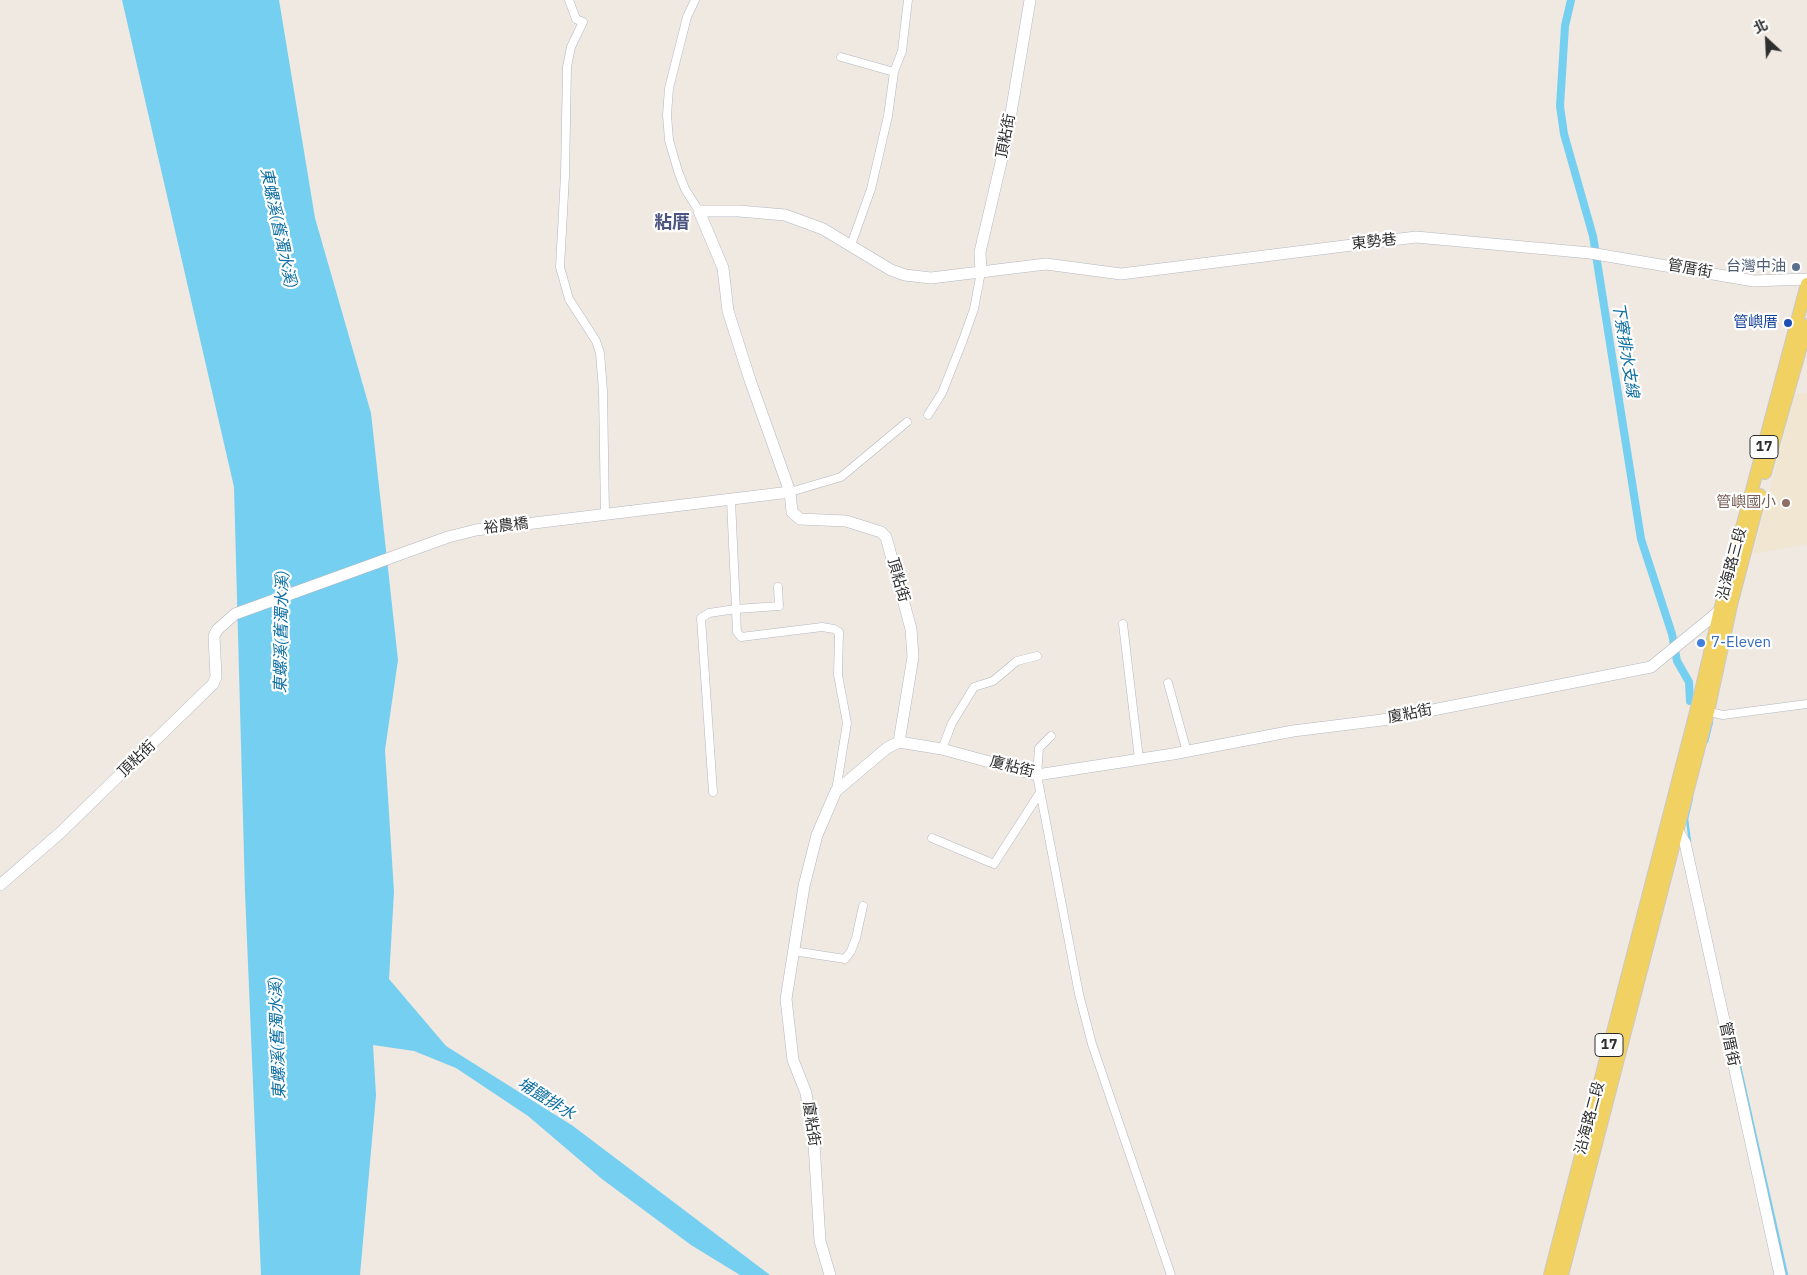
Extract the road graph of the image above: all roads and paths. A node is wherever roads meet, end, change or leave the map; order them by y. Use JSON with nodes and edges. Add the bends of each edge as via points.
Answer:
{"nodes":[{"id":1,"x":569,"y":0,"type":"edge"},
{"id":2,"x":694,"y":0,"type":"edge"},
{"id":3,"x":908,"y":0,"type":"edge"},
{"id":4,"x":1030,"y":0,"type":"edge"},
{"id":5,"x":841,"y":57,"type":"dead end"},
{"id":6,"x":894,"y":72,"type":"junction"},
{"id":7,"x":699,"y":211,"type":"junction"},
{"id":8,"x":851,"y":245,"type":"junction"},
{"id":9,"x":1603,"y":254,"type":"joint"},
{"id":10,"x":981,"y":272,"type":"junction"},
{"id":11,"x":1807,"y":279,"type":"edge"},
{"id":12,"x":1807,"y":284,"type":"edge"},
{"id":13,"x":1807,"y":325,"type":"edge"},
{"id":14,"x":928,"y":415,"type":"dead end"},
{"id":15,"x":907,"y":422,"type":"dead end"},
{"id":16,"x":1761,"y":473,"type":"junction"},
{"id":17,"x":790,"y":492,"type":"junction"},
{"id":18,"x":731,"y":500,"type":"junction"},
{"id":19,"x":605,"y":514,"type":"junction"},
{"id":20,"x":778,"y":588,"type":"dead end"},
{"id":21,"x":1726,"y":607,"type":"junction"},
{"id":22,"x":736,"y":608,"type":"junction"},
{"id":23,"x":235,"y":614,"type":"joint"},
{"id":24,"x":1123,"y":624,"type":"dead end"},
{"id":25,"x":1037,"y":656,"type":"dead end"},
{"id":26,"x":1168,"y":682,"type":"dead end"},
{"id":27,"x":1807,"y":704,"type":"edge"},
{"id":28,"x":1702,"y":710,"type":"junction"},
{"id":29,"x":1051,"y":736,"type":"dead end"},
{"id":30,"x":899,"y":742,"type":"junction"},
{"id":31,"x":942,"y":749,"type":"junction"},
{"id":32,"x":1186,"y":752,"type":"junction"},
{"id":33,"x":1140,"y":759,"type":"junction"},
{"id":34,"x":1037,"y":775,"type":"junction"},
{"id":35,"x":836,"y":791,"type":"junction"},
{"id":36,"x":713,"y":792,"type":"dead end"},
{"id":37,"x":1039,"y":794,"type":"junction"},
{"id":38,"x":1669,"y":816,"type":"junction"},
{"id":39,"x":1676,"y":828,"type":"junction"},
{"id":40,"x":932,"y":838,"type":"dead end"},
{"id":41,"x":0,"y":885,"type":"edge"},
{"id":42,"x":863,"y":906,"type":"dead end"},
{"id":43,"x":793,"y":951,"type":"junction"},
{"id":44,"x":830,"y":1275,"type":"edge"},
{"id":45,"x":1171,"y":1275,"type":"edge"},
{"id":46,"x":1550,"y":1275,"type":"edge"},
{"id":47,"x":1562,"y":1275,"type":"edge"},
{"id":48,"x":1780,"y":1275,"type":"edge"}],
"edges":[{"from":1,"to":19,"type":"street","via":[[576,19],[582,22],[571,47],[567,67],[560,267],[569,299],[600,354]]},
{"from":2,"to":7,"type":"street","name":"頂粘街","via":[[671,79],[667,115],[669,140],[678,171]]},
{"from":3,"to":6,"type":"street","via":[[902,51]]},
{"from":4,"to":10,"type":"street","name":"頂粘街","via":[[1007,137],[980,252]]},
{"from":5,"to":6,"type":"street"},
{"from":6,"to":8,"type":"street","via":[[888,116],[870,189]]},
{"from":7,"to":8,"type":"street","via":[[784,215],[808,222]]},
{"from":7,"to":17,"type":"street","name":"頂粘街","via":[[723,268],[725,295],[734,332]]},
{"from":8,"to":10,"type":"street","via":[[905,275],[931,278]]},
{"from":9,"to":10,"type":"street","name":"東勢巷","via":[[1416,237],[1121,274],[1046,264]]},
{"from":9,"to":11,"type":"street","name":"管厝街","via":[[1754,281]]},
{"from":10,"to":14,"type":"street","name":"頂粘街","via":[[974,309],[963,340],[942,393]]},
{"from":12,"to":16,"type":"main road","name":"沿海路三段","number":"17"},
{"from":13,"to":16,"type":"main road","name":"沿海路三段","number":"17"},
{"from":15,"to":17,"type":"street","via":[[841,477]]},
{"from":16,"to":21,"type":"main road","name":"沿海路三段","number":"17"},
{"from":17,"to":18,"type":"street","name":"裕農橋"},
{"from":17,"to":30,"type":"street","name":"頂粘街","via":[[792,512],[800,519],[846,521],[881,532],[886,537],[911,629],[913,657]]},
{"from":18,"to":19,"type":"street","name":"裕農橋"},
{"from":18,"to":22,"type":"street"},
{"from":19,"to":23,"type":"street","name":"裕農橋","via":[[476,530]]},
{"from":20,"to":22,"type":"street","via":[[779,606]]},
{"from":21,"to":28,"type":"main road","name":"沿海路三段","number":"17"},
{"from":21,"to":32,"type":"street","name":"廈粘街","via":[[1651,667],[1629,673],[1382,720],[1293,731]]},
{"from":22,"to":35,"type":"street","via":[[737,632],[741,637],[822,628],[839,632],[838,675],[847,723]]},
{"from":22,"to":36,"type":"street","via":[[709,613],[700,622]]},
{"from":23,"to":41,"type":"street","name":"頂粘街","via":[[214,636],[216,677],[213,684],[60,833]]},
{"from":24,"to":33,"type":"street"},
{"from":25,"to":31,"type":"street","via":[[1017,662],[993,681],[974,688],[952,723]]},
{"from":26,"to":32,"type":"street"},
{"from":27,"to":28,"type":"street","via":[[1723,715]]},
{"from":28,"to":38,"type":"main road","name":"沿海路三段","number":"17"},
{"from":28,"to":39,"type":"main road","name":"沿海路三段","number":"17"},
{"from":29,"to":34,"type":"street","via":[[1039,748]]},
{"from":30,"to":31,"type":"street","name":"廈粘街"},
{"from":30,"to":35,"type":"street","name":"廈粘街","via":[[887,748]]},
{"from":31,"to":34,"type":"street","name":"廈粘街"},
{"from":32,"to":33,"type":"street","name":"廈粘街"},
{"from":33,"to":34,"type":"street","name":"廈粘街"},
{"from":34,"to":37,"type":"street"},
{"from":35,"to":43,"type":"street","name":"廈粘街","via":[[817,835]]},
{"from":37,"to":40,"type":"street","via":[[994,864]]},
{"from":37,"to":45,"type":"street","via":[[1092,1044]]},
{"from":38,"to":39,"type":"street","name":"管厝街"},
{"from":38,"to":46,"type":"main road","name":"沿海路二段","number":"17"},
{"from":39,"to":47,"type":"main road","name":"沿海路二段","number":"17"},
{"from":39,"to":48,"type":"street","name":"管厝街","via":[[1685,843]]},
{"from":42,"to":43,"type":"street","via":[[856,938],[845,958]]},
{"from":43,"to":44,"type":"street","name":"廈粘街","via":[[786,999],[793,1060],[806,1093],[814,1144],[820,1241]]}]}
